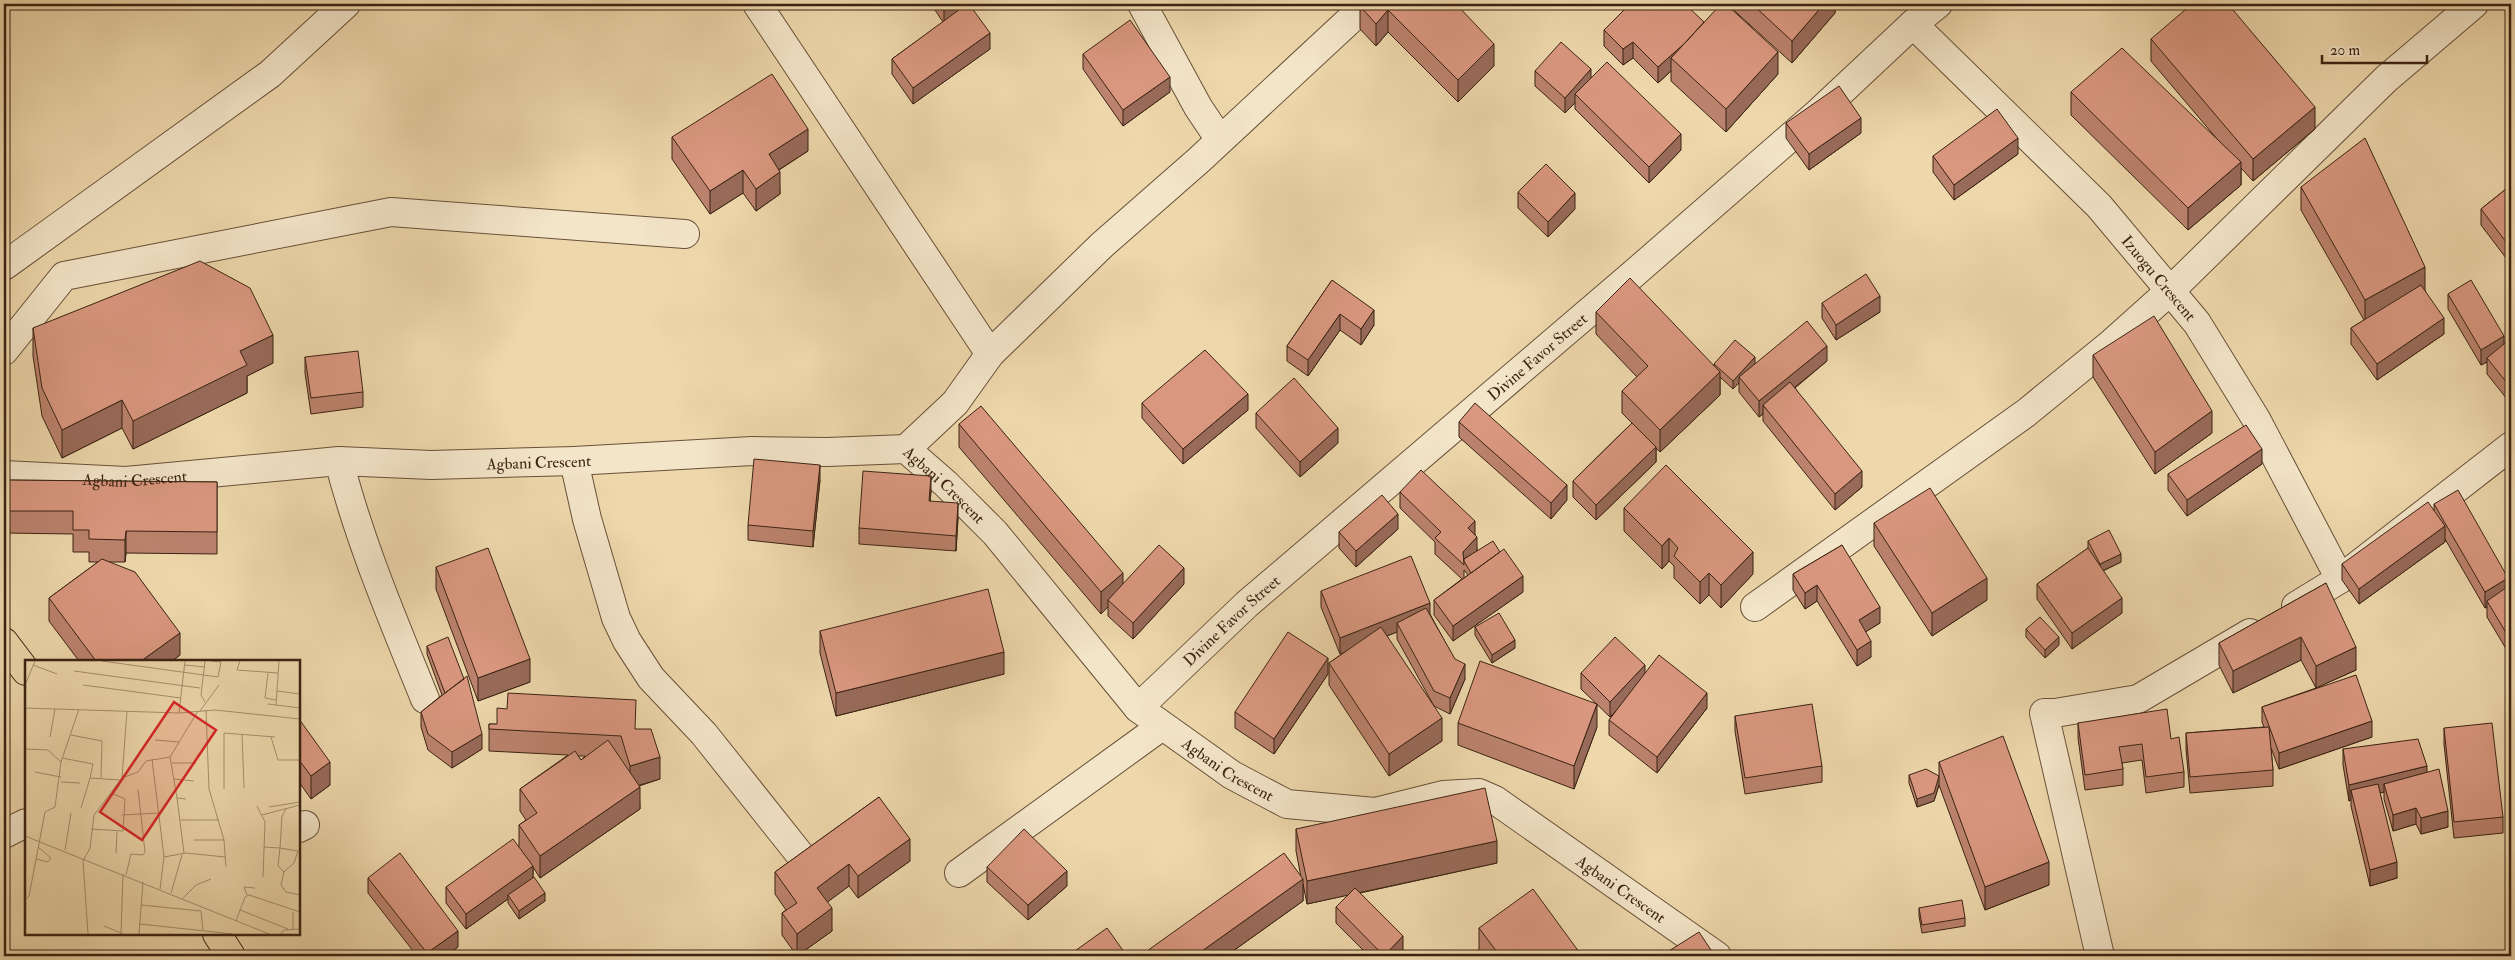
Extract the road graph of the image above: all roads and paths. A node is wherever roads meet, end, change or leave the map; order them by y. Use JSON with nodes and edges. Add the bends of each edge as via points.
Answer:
{"nodes":[{"id":1,"x":346,"y":4,"type":"edge"},
{"id":2,"x":757,"y":4,"type":"edge"},
{"id":3,"x":1142,"y":4,"type":"edge"},
{"id":4,"x":1367,"y":4,"type":"edge"},
{"id":5,"x":1938,"y":4,"type":"edge"},
{"id":6,"x":2474,"y":4,"type":"edge"},
{"id":7,"x":1913,"y":24,"type":"junction"},
{"id":8,"x":1220,"y":140,"type":"junction"},
{"id":9,"x":685,"y":234,"type":"dead end"},
{"id":10,"x":40,"y":240,"type":"junction"},
{"id":11,"x":4,"y":266,"type":"edge"},
{"id":12,"x":64,"y":276,"type":"junction"},
{"id":13,"x":2171,"y":290,"type":"junction"},
{"id":14,"x":4,"y":351,"type":"edge"},
{"id":15,"x":990,"y":354,"type":"junction"},
{"id":16,"x":2511,"y":446,"type":"edge"},
{"id":17,"x":906,"y":449,"type":"junction"},
{"id":18,"x":339,"y":461,"type":"junction"},
{"id":19,"x":574,"y":461,"type":"junction"},
{"id":20,"x":4,"y":475,"type":"edge"},
{"id":21,"x":2340,"y":579,"type":"junction"},
{"id":22,"x":1756,"y":607,"type":"dead end"},
{"id":23,"x":4,"y":642,"type":"edge"},
{"id":24,"x":25,"y":670,"type":"edge"},
{"id":25,"x":425,"y":699,"type":"dead end"},
{"id":26,"x":1138,"y":708,"type":"junction"},
{"id":27,"x":1162,"y":726,"type":"junction"},
{"id":28,"x":25,"y":824,"type":"edge"},
{"id":29,"x":4,"y":834,"type":"edge"},
{"id":30,"x":805,"y":861,"type":"edge"},
{"id":31,"x":959,"y":873,"type":"dead end"},
{"id":32,"x":217,"y":935,"type":"edge"},
{"id":33,"x":232,"y":956,"type":"edge"},
{"id":34,"x":1716,"y":956,"type":"edge"},
{"id":35,"x":2100,"y":956,"type":"edge"}],
"edges":[{"from":1,"to":10,"type":"street","via":[[270,74]]},
{"from":2,"to":15,"type":"street"},
{"from":3,"to":8,"type":"street","via":[[1198,107]]},
{"from":4,"to":8,"type":"street"},
{"from":5,"to":7,"type":"street","name":"Divine Favor Street"},
{"from":6,"to":13,"type":"street","via":[[2386,79]]},
{"from":7,"to":13,"type":"street","name":"Izuogu Crescent","via":[[2099,206]]},
{"from":7,"to":26,"type":"street","name":"Divine Favor Street","via":[[1818,113],[1668,244],[1246,604]]},
{"from":8,"to":15,"type":"street","via":[[1102,245]]},
{"from":9,"to":12,"type":"street","via":[[391,212]]},
{"from":10,"to":11,"type":"street"},
{"from":10,"to":12,"type":"street"},
{"from":12,"to":14,"type":"street"},
{"from":13,"to":21,"type":"street","name":"Izuogu Crescent","via":[[2197,323],[2256,419]]},
{"from":13,"to":22,"type":"street","via":[[2026,413]]},
{"from":15,"to":17,"type":"street","via":[[954,403]]},
{"from":16,"to":21,"type":"street"},
{"from":17,"to":19,"type":"street","name":"Agbani Crescent","via":[[752,451]]},
{"from":17,"to":26,"type":"street","name":"Agbani Crescent","via":[[995,533]]},
{"from":18,"to":19,"type":"street","name":"Agbani Crescent","via":[[431,464]]},
{"from":18,"to":20,"type":"street","name":"Agbani Crescent","via":[[126,481]]},
{"from":18,"to":25,"type":"street","via":[[370,566]]},
{"from":19,"to":30,"type":"street","via":[[614,610],[627,640],[651,678],[704,734]]},
{"from":21,"to":35,"type":"street","via":[[2138,699],[2055,714],[2044,713]]},
{"from":23,"to":24,"type":"main road"},
{"from":26,"to":27,"type":"street","name":"Agbani Crescent"},
{"from":27,"to":31,"type":"street"},
{"from":27,"to":34,"type":"street","name":"Agbani Crescent","via":[[1232,774],[1287,804],[1375,812],[1444,795],[1479,793],[1495,800]]},
{"from":28,"to":29,"type":"street"},
{"from":32,"to":33,"type":"main road"}]}
